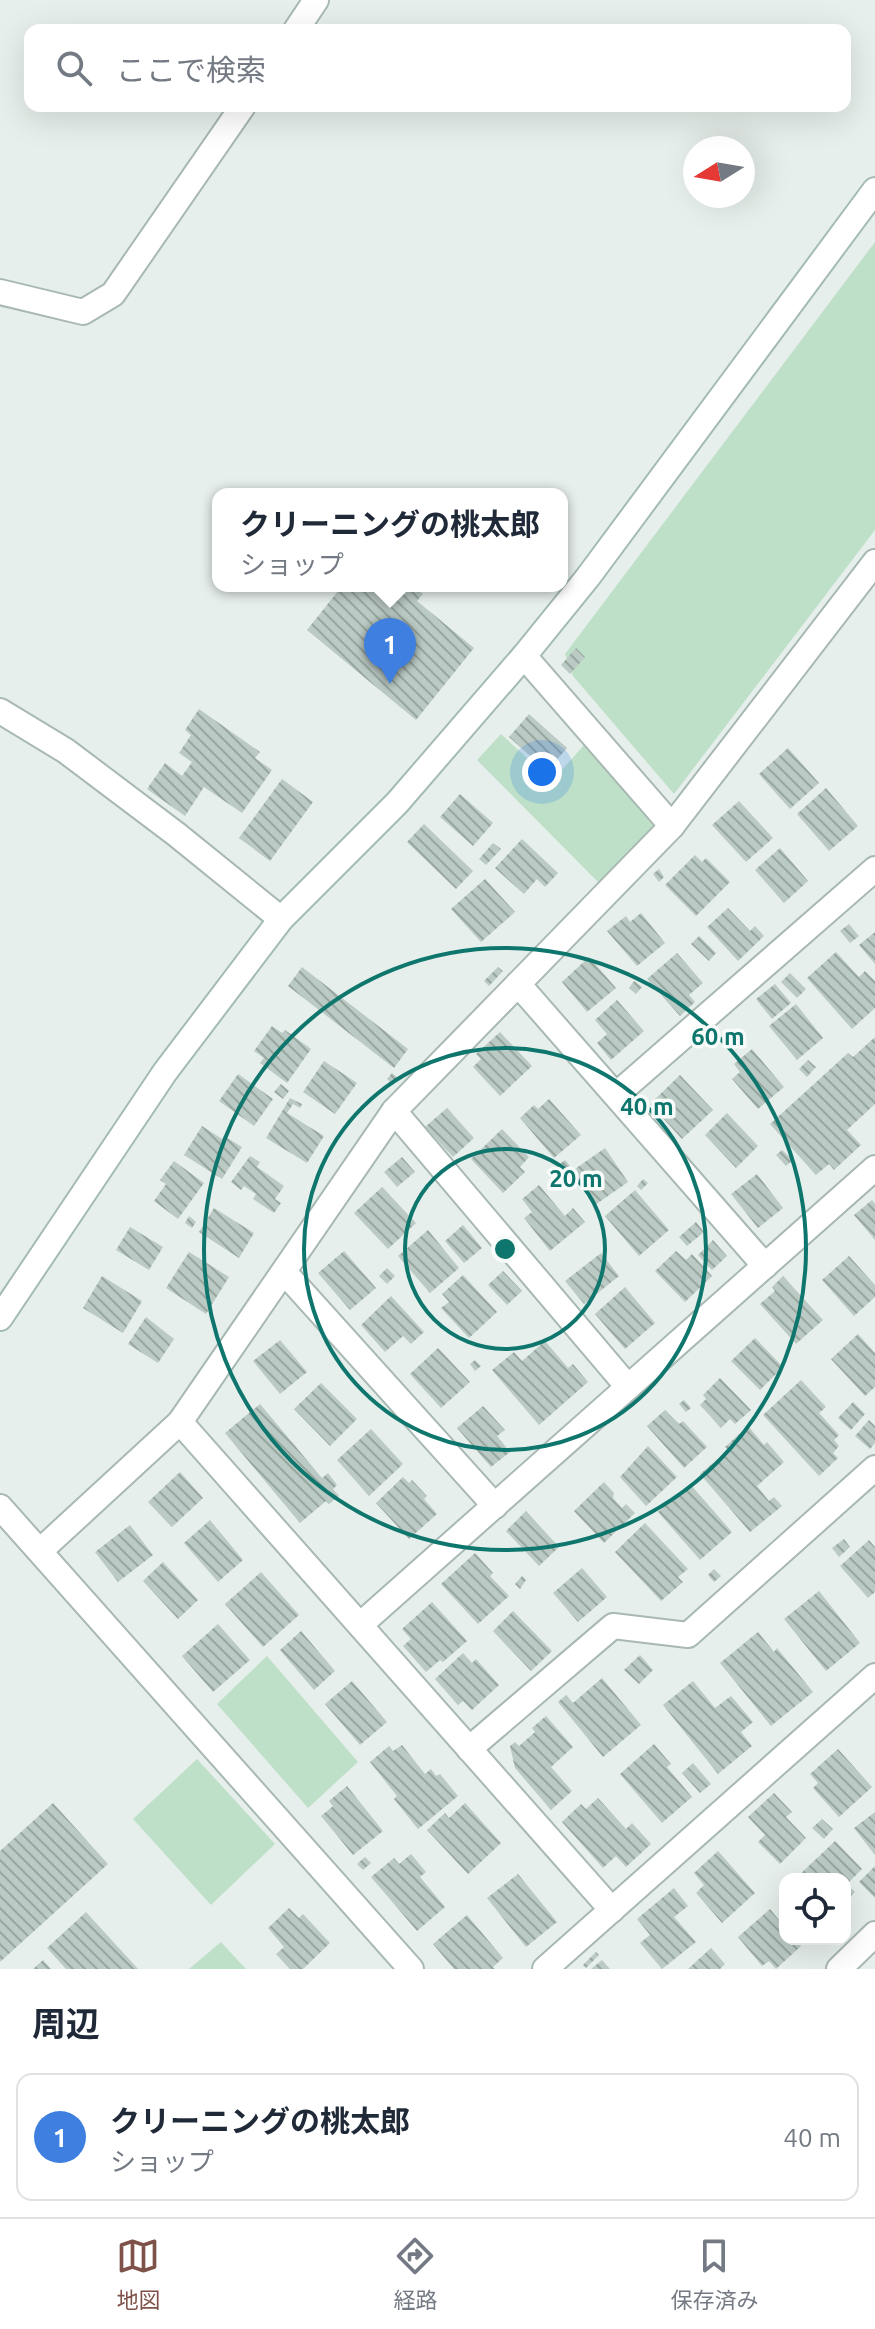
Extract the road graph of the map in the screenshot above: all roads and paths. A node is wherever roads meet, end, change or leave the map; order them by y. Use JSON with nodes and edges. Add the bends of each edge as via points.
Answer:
{"nodes":[{"id":1,"x":316,"y":0,"type":"edge"},
{"id":2,"x":300,"y":24,"type":"edge"},
{"id":3,"x":239,"y":112,"type":"edge"},
{"id":4,"x":875,"y":190,"type":"edge"},
{"id":5,"x":0,"y":292,"type":"edge"},
{"id":6,"x":875,"y":562,"type":"edge"},
{"id":7,"x":524,"y":656,"type":"junction"},
{"id":8,"x":0,"y":711,"type":"edge"},
{"id":9,"x":672,"y":826,"type":"junction"},
{"id":10,"x":875,"y":869,"type":"edge"},
{"id":11,"x":281,"y":919,"type":"junction"},
{"id":12,"x":518,"y":984,"type":"junction"},
{"id":13,"x":616,"y":1095,"type":"junction"},
{"id":14,"x":394,"y":1111,"type":"junction"},
{"id":15,"x":875,"y":1168,"type":"edge"},
{"id":16,"x":765,"y":1266,"type":"junction"},
{"id":17,"x":285,"y":1273,"type":"junction"},
{"id":18,"x":0,"y":1318,"type":"edge"},
{"id":19,"x":628,"y":1387,"type":"junction"},
{"id":20,"x":180,"y":1422,"type":"junction"},
{"id":21,"x":873,"y":1474,"type":"edge"},
{"id":22,"x":495,"y":1506,"type":"junction"},
{"id":23,"x":0,"y":1507,"type":"edge"},
{"id":24,"x":40,"y":1551,"type":"junction"},
{"id":25,"x":360,"y":1625,"type":"junction"},
{"id":26,"x":875,"y":1676,"type":"edge"},
{"id":27,"x":469,"y":1749,"type":"junction"},
{"id":28,"x":612,"y":1910,"type":"junction"},
{"id":29,"x":875,"y":1934,"type":"edge"},
{"id":30,"x":411,"y":1969,"type":"edge"},
{"id":31,"x":545,"y":1969,"type":"edge"},
{"id":32,"x":839,"y":1969,"type":"edge"}],
"edges":[{"from":1,"to":2,"type":"street"},
{"from":3,"to":5,"type":"street","via":[[113,294],[83,312]]},
{"from":4,"to":7,"type":"street"},
{"from":6,"to":9,"type":"street"},
{"from":7,"to":9,"type":"street"},
{"from":7,"to":11,"type":"street","via":[[397,803]]},
{"from":8,"to":11,"type":"street","via":[[66,751]]},
{"from":9,"to":12,"type":"street"},
{"from":10,"to":13,"type":"street"},
{"from":11,"to":18,"type":"street","via":[[165,1072]]},
{"from":12,"to":13,"type":"street"},
{"from":12,"to":14,"type":"street"},
{"from":13,"to":16,"type":"street"},
{"from":14,"to":17,"type":"street"},
{"from":14,"to":19,"type":"street"},
{"from":15,"to":16,"type":"street"},
{"from":16,"to":19,"type":"street"},
{"from":17,"to":20,"type":"street"},
{"from":17,"to":22,"type":"street"},
{"from":19,"to":22,"type":"street"},
{"from":20,"to":24,"type":"street"},
{"from":20,"to":25,"type":"street"},
{"from":21,"to":27,"type":"street","via":[[688,1635],[613,1626]]},
{"from":22,"to":25,"type":"street"},
{"from":23,"to":24,"type":"street"},
{"from":24,"to":30,"type":"street"},
{"from":25,"to":27,"type":"street"},
{"from":26,"to":28,"type":"street"},
{"from":27,"to":28,"type":"street"},
{"from":28,"to":31,"type":"street"},
{"from":29,"to":32,"type":"street"}]}
